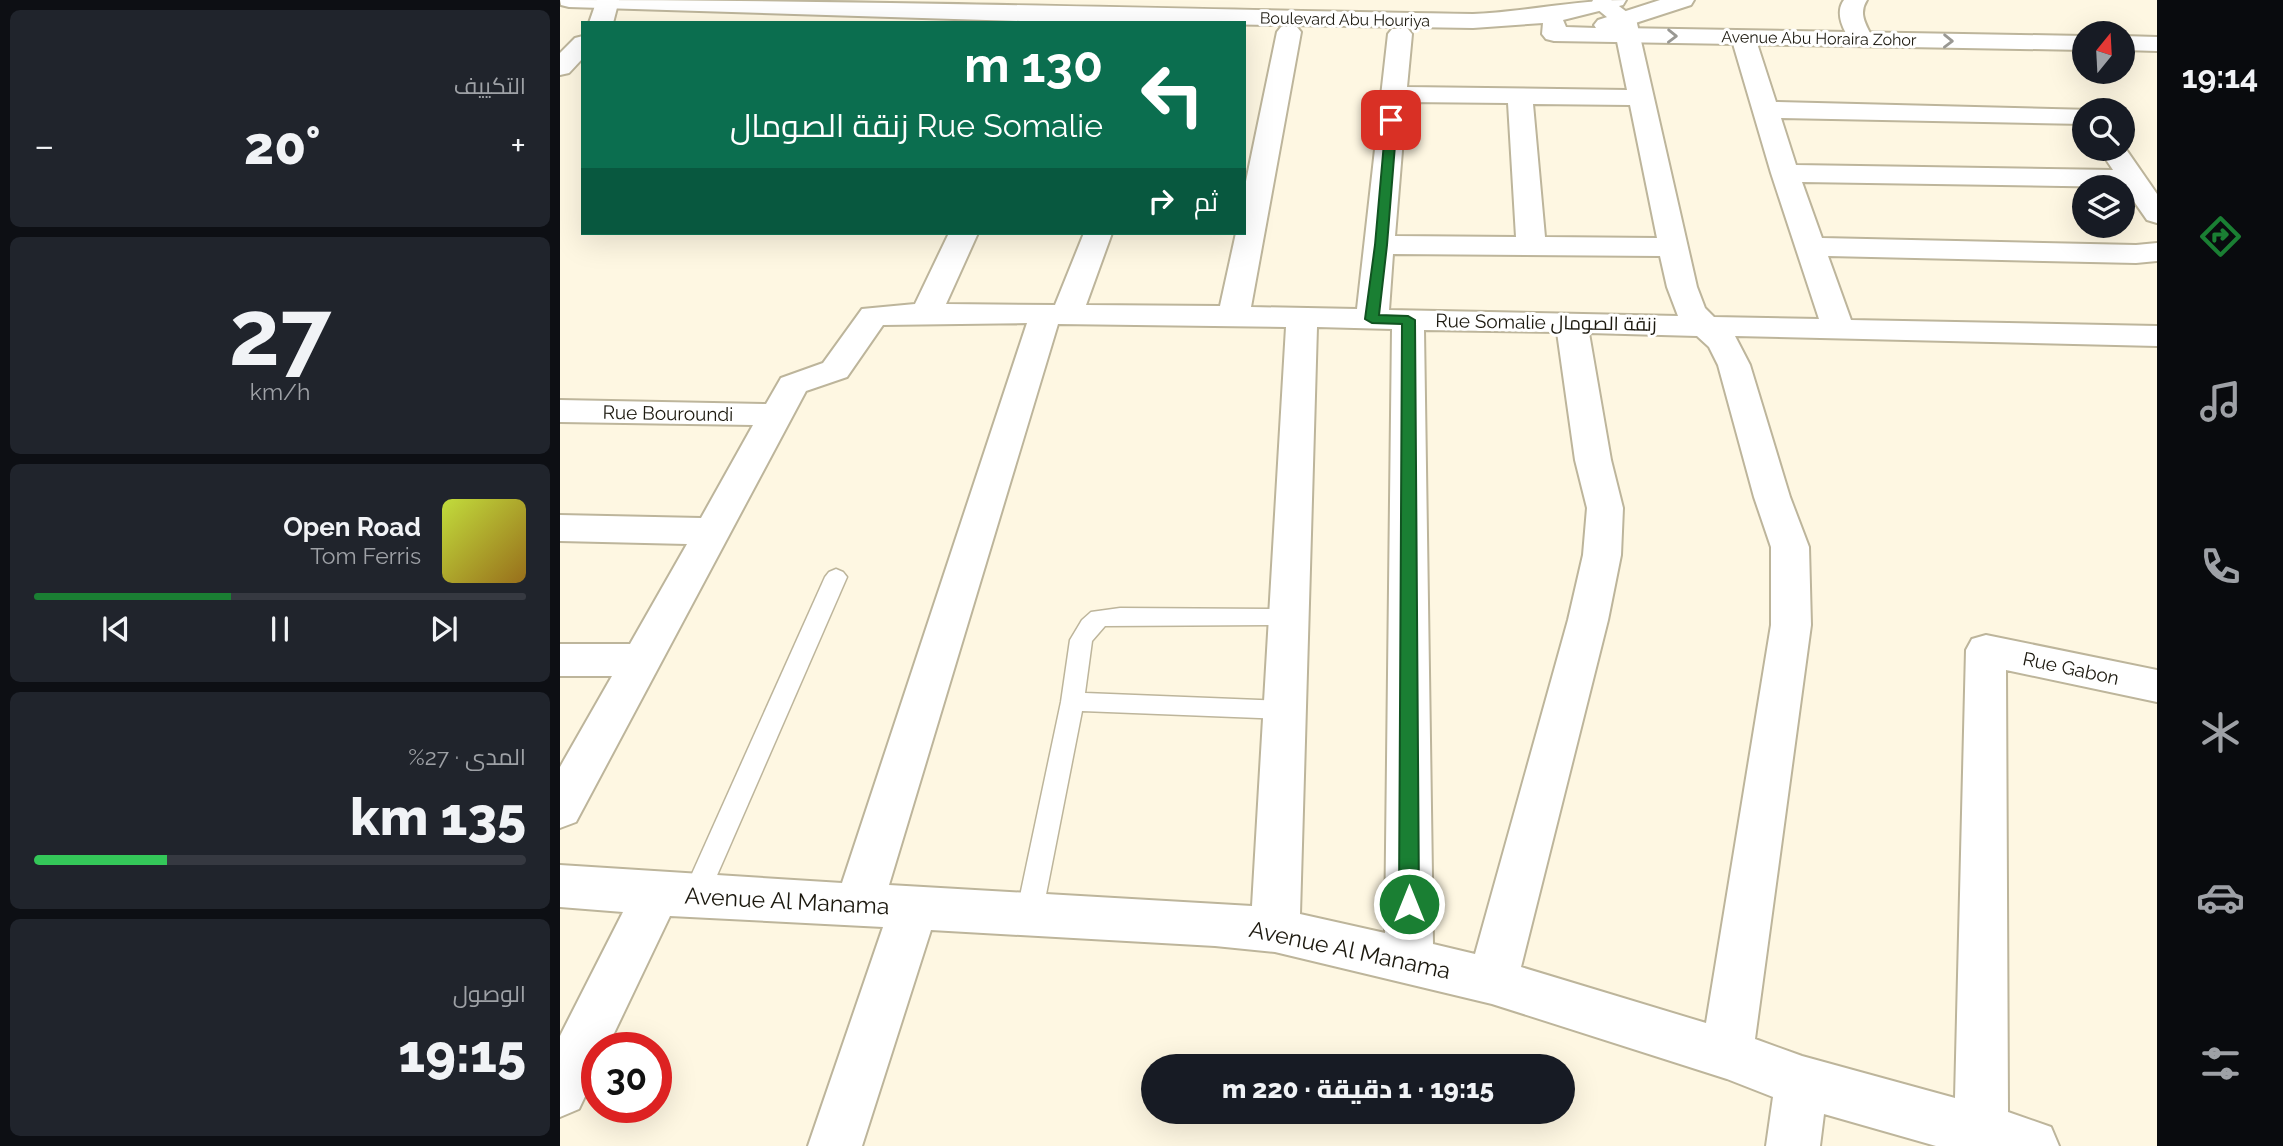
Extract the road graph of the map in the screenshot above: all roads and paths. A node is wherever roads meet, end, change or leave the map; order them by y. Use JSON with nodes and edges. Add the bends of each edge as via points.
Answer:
{"nodes":[{"id":1,"x":569,"y":0,"type":"edge"},
{"id":2,"x":1683,"y":0,"type":"edge"},
{"id":3,"x":1856,"y":0,"type":"edge"},
{"id":4,"x":1022,"y":7,"type":"edge"},
{"id":5,"x":605,"y":10,"type":"edge"},
{"id":6,"x":744,"y":13,"type":"junction"},
{"id":7,"x":1617,"y":15,"type":"edge"},
{"id":8,"x":560,"y":17,"type":"edge"},
{"id":9,"x":811,"y":21,"type":"edge"},
{"id":10,"x":1558,"y":24,"type":"junction"},
{"id":11,"x":1246,"y":32,"type":"edge"},
{"id":12,"x":1289,"y":32,"type":"junction"},
{"id":13,"x":1400,"y":34,"type":"junction"},
{"id":14,"x":1743,"y":37,"type":"junction"},
{"id":15,"x":1861,"y":39,"type":"junction"},
{"id":16,"x":2072,"y":43,"type":"edge"},
{"id":17,"x":2135,"y":43,"type":"edge"},
{"id":18,"x":2157,"y":44,"type":"edge"},
{"id":19,"x":581,"y":45,"type":"edge"},
{"id":20,"x":560,"y":68,"type":"edge"},
{"id":21,"x":1394,"y":94,"type":"junction"},
{"id":22,"x":1520,"y":96,"type":"junction"},
{"id":23,"x":1642,"y":98,"type":"junction"},
{"id":24,"x":1766,"y":110,"type":"junction"},
{"id":25,"x":2072,"y":116,"type":"edge"},
{"id":26,"x":1785,"y":173,"type":"junction"},
{"id":27,"x":2072,"y":178,"type":"edge"},
{"id":28,"x":2135,"y":183,"type":"edge"},
{"id":29,"x":2157,"y":214,"type":"edge"},
{"id":30,"x":962,"y":235,"type":"edge"},
{"id":31,"x":1097,"y":235,"type":"edge"},
{"id":32,"x":1381,"y":245,"type":"junction"},
{"id":33,"x":1531,"y":247,"type":"junction"},
{"id":34,"x":1673,"y":247,"type":"junction"},
{"id":35,"x":1812,"y":247,"type":"junction"},
{"id":36,"x":2157,"y":253,"type":"edge"},
{"id":37,"x":926,"y":313,"type":"junction"},
{"id":38,"x":1056,"y":315,"type":"junction"},
{"id":39,"x":1234,"y":316,"type":"junction"},
{"id":40,"x":1302,"y":318,"type":"junction"},
{"id":41,"x":1390,"y":320,"type":"junction"},
{"id":42,"x":1571,"y":323,"type":"junction"},
{"id":43,"x":1703,"y":324,"type":"junction"},
{"id":44,"x":1839,"y":328,"type":"junction"},
{"id":45,"x":2157,"y":337,"type":"edge"},
{"id":46,"x":560,"y":411,"type":"edge"},
{"id":47,"x":776,"y":415,"type":"junction"},
{"id":48,"x":560,"y":528,"type":"edge"},
{"id":49,"x":712,"y":531,"type":"junction"},
{"id":50,"x":836,"y":577,"type":"dead end"},
{"id":51,"x":1291,"y":617,"type":"junction"},
{"id":52,"x":560,"y":660,"type":"edge"},
{"id":53,"x":642,"y":660,"type":"junction"},
{"id":54,"x":2157,"y":686,"type":"edge"},
{"id":55,"x":1072,"y":702,"type":"junction"},
{"id":56,"x":1285,"y":709,"type":"junction"},
{"id":57,"x":560,"y":810,"type":"edge"},
{"id":58,"x":560,"y":886,"type":"edge"},
{"id":59,"x":676,"y":895,"type":"junction"},
{"id":60,"x":859,"y":905,"type":"junction"},
{"id":61,"x":914,"y":908,"type":"junction"},
{"id":62,"x":1029,"y":915,"type":"junction"},
{"id":63,"x":1275,"y":930,"type":"junction"},
{"id":64,"x":1409,"y":960,"type":"junction"},
{"id":65,"x":1492,"y":981,"type":"junction"},
{"id":66,"x":1727,"y":1054,"type":"junction"},
{"id":67,"x":1802,"y":1082,"type":"junction"},
{"id":68,"x":560,"y":1091,"type":"edge"},
{"id":69,"x":1980,"y":1132,"type":"junction"},
{"id":70,"x":835,"y":1146,"type":"edge"},
{"id":71,"x":1793,"y":1146,"type":"edge"},
{"id":72,"x":2032,"y":1146,"type":"edge"}],
"edges":[{"from":1,"to":5,"type":"street","name":"Boulevard Abu Houriya"},
{"from":2,"to":7,"type":"street","name":"Boulevard Abu Houriya"},
{"from":3,"to":15,"type":"street","via":[[1850,14]]},
{"from":4,"to":6,"type":"street","name":"Boulevard Abu Houriya"},
{"from":4,"to":10,"type":"street","name":"Boulevard Abu Houriya"},
{"from":5,"to":6,"type":"street","name":"Boulevard Abu Houriya"},
{"from":5,"to":8,"type":"street","name":"Boulevard Abu Houriya"},
{"from":6,"to":9,"type":"street","name":"Boulevard Abu Houriya"},
{"from":7,"to":10,"type":"street","name":"Avenue Abu Horaira Zohor"},
{"from":7,"to":10,"type":"street","name":"Boulevard Abu Houriya"},
{"from":7,"to":14,"type":"street","name":"Avenue Abu Horaira Zohor","one_way":true},
{"from":7,"to":23,"type":"street"},
{"from":10,"to":13,"type":"street","name":"Boulevard Abu Houriya"},
{"from":11,"to":12,"type":"street","name":"Boulevard Abu Houriya"},
{"from":12,"to":13,"type":"street","name":"Boulevard Abu Houriya"},
{"from":12,"to":39,"type":"street"},
{"from":13,"to":21,"type":"street"},
{"from":14,"to":15,"type":"street","name":"Avenue Abu Horaira Zohor"},
{"from":14,"to":24,"type":"street"},
{"from":15,"to":16,"type":"street","name":"Avenue Abu Horaira Zohor","one_way":true},
{"from":17,"to":18,"type":"street"},
{"from":19,"to":20,"type":"street"},
{"from":21,"to":22,"type":"street"},
{"from":21,"to":32,"type":"street"},
{"from":22,"to":23,"type":"street"},
{"from":22,"to":33,"type":"street"},
{"from":23,"to":34,"type":"street"},
{"from":24,"to":25,"type":"street"},
{"from":24,"to":26,"type":"street"},
{"from":26,"to":27,"type":"street"},
{"from":26,"to":35,"type":"street"},
{"from":28,"to":29,"type":"street"},
{"from":30,"to":37,"type":"street"},
{"from":31,"to":38,"type":"street"},
{"from":32,"to":33,"type":"street"},
{"from":32,"to":41,"type":"street"},
{"from":33,"to":34,"type":"street"},
{"from":34,"to":43,"type":"street","via":[[1691,312]]},
{"from":35,"to":36,"type":"street"},
{"from":35,"to":44,"type":"street"},
{"from":37,"to":38,"type":"street","name":"Rue Somalie زنقة الصومال"},
{"from":37,"to":47,"type":"street","name":"Rue Somalie زنقة الصومال","via":[[873,316],[835,370],[797,382]]},
{"from":38,"to":39,"type":"street","name":"Rue Somalie زنقة الصومال"},
{"from":38,"to":60,"type":"street"},
{"from":39,"to":40,"type":"street","name":"Rue Somalie زنقة الصومال"},
{"from":40,"to":41,"type":"street","name":"Rue Somalie زنقة الصومال"},
{"from":40,"to":51,"type":"street"},
{"from":41,"to":42,"type":"street","name":"Rue Somalie زنقة الصومال"},
{"from":41,"to":64,"type":"street"},
{"from":42,"to":43,"type":"street","name":"Rue Somalie زنقة الصومال"},
{"from":42,"to":65,"type":"street","via":[[1605,508],[1602,555]]},
{"from":43,"to":44,"type":"street","name":"Rue Somalie زنقة الصومال"},
{"from":43,"to":66,"type":"street","via":[[1723,343],[1734,365],[1790,547],[1791,625]]},
{"from":44,"to":45,"type":"street","name":"Rue Somalie زنقة الصومال"},
{"from":46,"to":47,"type":"street","name":"Rue Bouroundi"},
{"from":47,"to":49,"type":"street"},
{"from":48,"to":49,"type":"street"},
{"from":49,"to":53,"type":"street"},
{"from":50,"to":59,"type":"lane"},
{"from":51,"to":55,"type":"lane","via":[[1099,618],[1081,639]]},
{"from":51,"to":56,"type":"street"},
{"from":52,"to":53,"type":"street"},
{"from":53,"to":57,"type":"street"},
{"from":54,"to":69,"type":"street","name":"Rue Gabon","via":[[1986,650]]},
{"from":55,"to":56,"type":"lane"},
{"from":55,"to":62,"type":"lane"},
{"from":56,"to":63,"type":"street"},
{"from":58,"to":59,"type":"street","name":"Avenue Al Manama"},
{"from":59,"to":60,"type":"street","name":"Avenue Al Manama"},
{"from":59,"to":68,"type":"street"},
{"from":60,"to":61,"type":"street","name":"Avenue Al Manama"},
{"from":61,"to":62,"type":"street","name":"Avenue Al Manama"},
{"from":61,"to":70,"type":"street"},
{"from":62,"to":63,"type":"street","name":"Avenue Al Manama"},
{"from":63,"to":64,"type":"street","name":"Avenue Al Manama"},
{"from":64,"to":65,"type":"street","name":"Avenue Al Manama"},
{"from":65,"to":66,"type":"street","name":"Avenue Al Manama"},
{"from":66,"to":67,"type":"street","name":"Avenue Al Manama"},
{"from":67,"to":69,"type":"street","name":"Avenue Al Manama"},
{"from":67,"to":71,"type":"street"},
{"from":69,"to":72,"type":"street","name":"Avenue Al Manama"}]}
